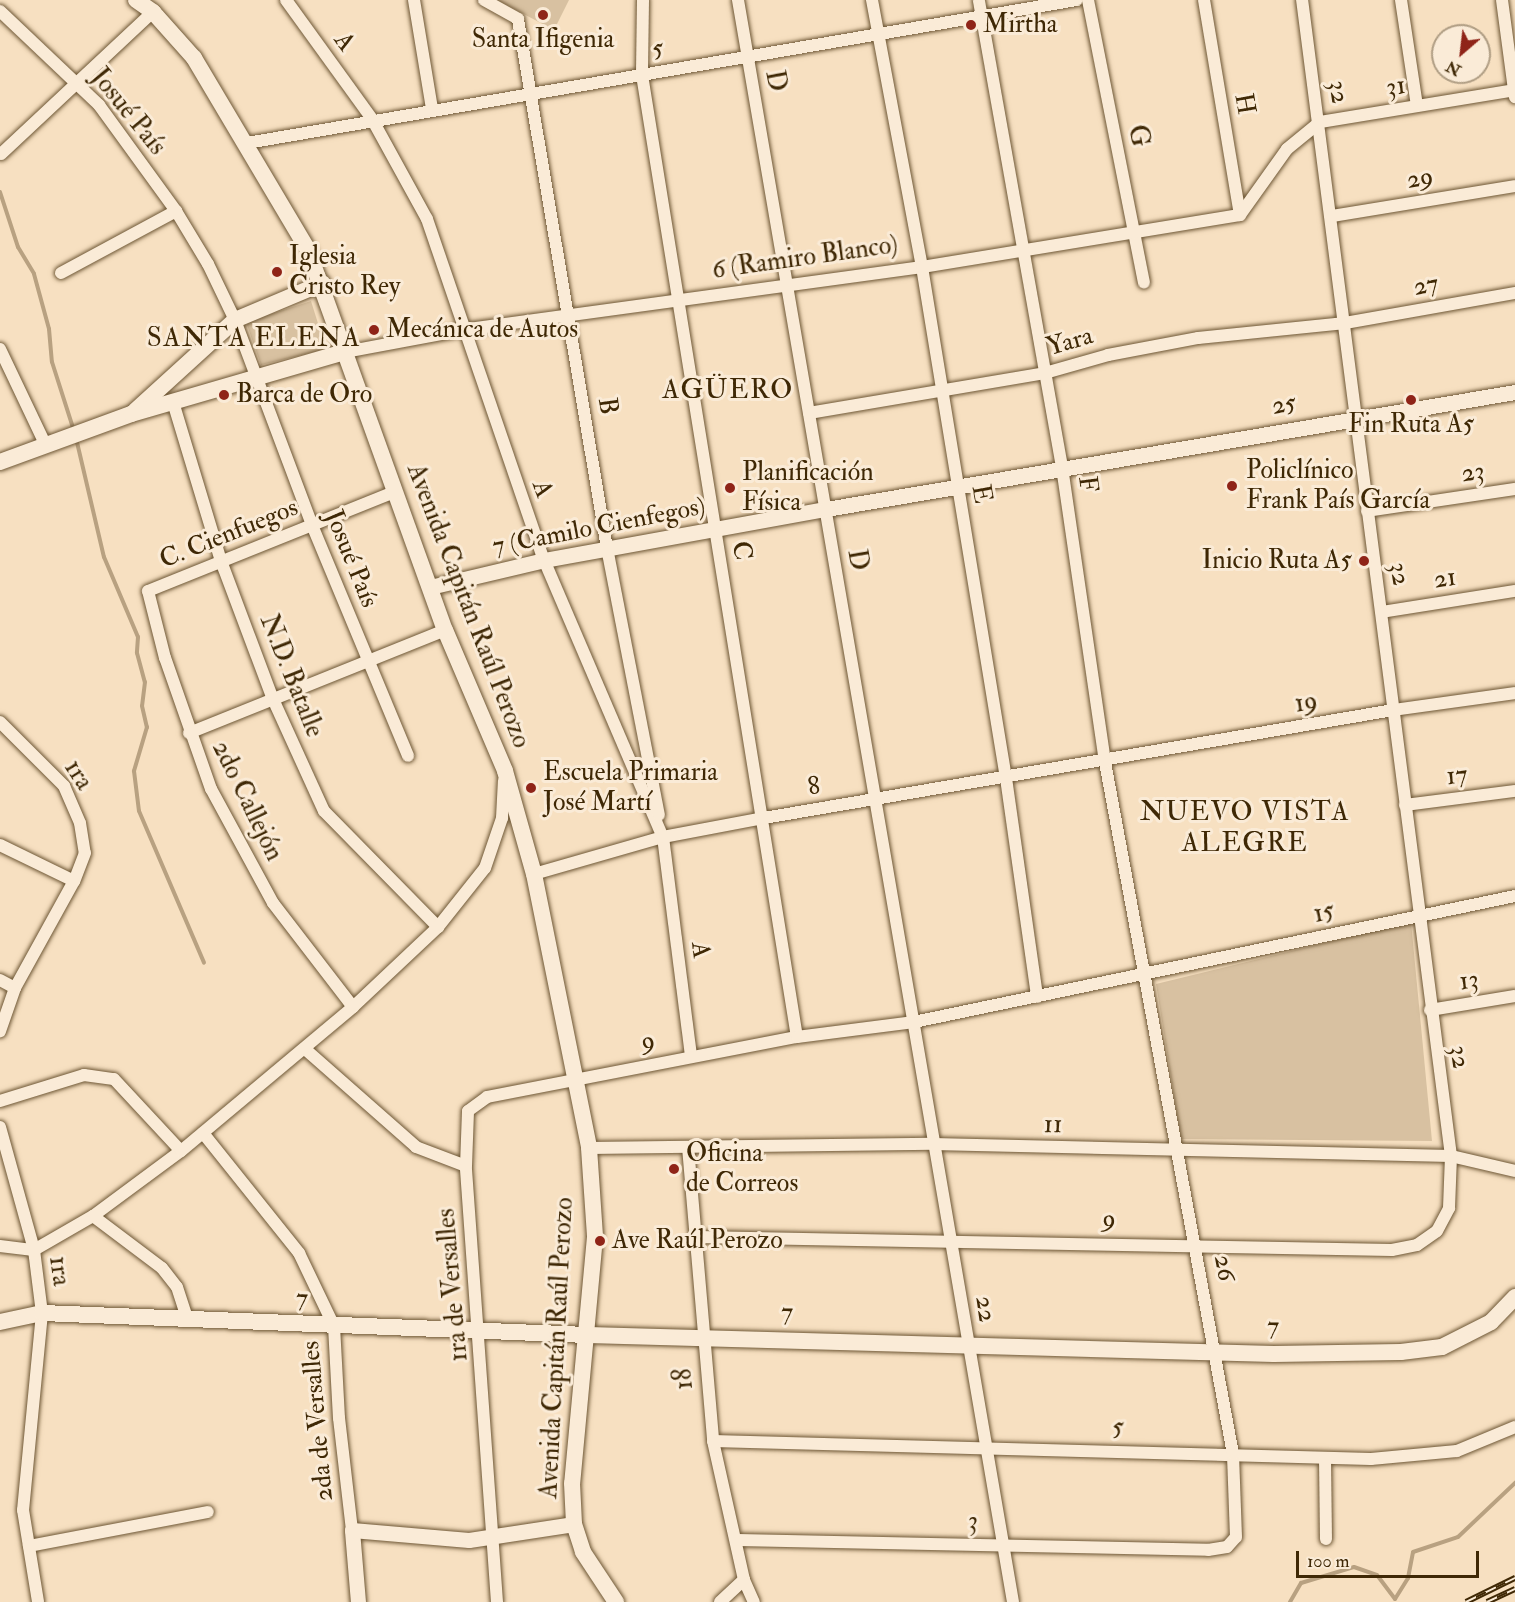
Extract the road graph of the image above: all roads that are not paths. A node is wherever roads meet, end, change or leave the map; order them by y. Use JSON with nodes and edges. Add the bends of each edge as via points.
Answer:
{"nodes":[{"id":1,"x":136,"y":0,"type":"edge"},
{"id":2,"x":286,"y":0,"type":"edge"},
{"id":3,"x":414,"y":0,"type":"edge"},
{"id":4,"x":484,"y":0,"type":"edge"},
{"id":5,"x":643,"y":0,"type":"edge"},
{"id":6,"x":738,"y":0,"type":"edge"},
{"id":7,"x":872,"y":0,"type":"edge"},
{"id":8,"x":978,"y":0,"type":"edge"},
{"id":9,"x":1077,"y":0,"type":"edge"},
{"id":10,"x":1088,"y":0,"type":"edge"},
{"id":11,"x":1204,"y":0,"type":"edge"},
{"id":12,"x":1302,"y":0,"type":"edge"},
{"id":13,"x":1401,"y":0,"type":"edge"},
{"id":14,"x":1502,"y":0,"type":"edge"},
{"id":15,"x":0,"y":11,"type":"edge"},
{"id":16,"x":153,"y":12,"type":"junction"},
{"id":17,"x":980,"y":16,"type":"junction"},
{"id":18,"x":877,"y":35,"type":"junction"},
{"id":19,"x":747,"y":57,"type":"junction"},
{"id":20,"x":642,"y":75,"type":"junction"},
{"id":21,"x":79,"y":84,"type":"junction"},
{"id":22,"x":1515,"y":90,"type":"edge"},
{"id":23,"x":533,"y":92,"type":"junction"},
{"id":24,"x":1515,"y":97,"type":"edge"},
{"id":25,"x":1417,"y":106,"type":"junction"},
{"id":26,"x":432,"y":109,"type":"junction"},
{"id":27,"x":372,"y":120,"type":"junction"},
{"id":28,"x":1320,"y":122,"type":"junction"},
{"id":29,"x":247,"y":143,"type":"junction"},
{"id":30,"x":1,"y":154,"type":"edge"},
{"id":31,"x":1515,"y":186,"type":"edge"},
{"id":32,"x":176,"y":211,"type":"junction"},
{"id":33,"x":1240,"y":215,"type":"junction"},
{"id":34,"x":1332,"y":216,"type":"junction"},
{"id":35,"x":1134,"y":231,"type":"junction"},
{"id":36,"x":1026,"y":250,"type":"junction"},
{"id":37,"x":922,"y":267,"type":"junction"},
{"id":38,"x":61,"y":273,"type":"dead end"},
{"id":39,"x":1144,"y":282,"type":"dead end"},
{"id":40,"x":323,"y":283,"type":"junction"},
{"id":41,"x":790,"y":286,"type":"junction"},
{"id":42,"x":1515,"y":293,"type":"edge"},
{"id":43,"x":679,"y":302,"type":"junction"},
{"id":44,"x":569,"y":316,"type":"junction"},
{"id":45,"x":236,"y":320,"type":"junction"},
{"id":46,"x":1345,"y":322,"type":"junction"},
{"id":47,"x":462,"y":330,"type":"junction"},
{"id":48,"x":0,"y":349,"type":"edge"},
{"id":49,"x":345,"y":352,"type":"junction"},
{"id":50,"x":1045,"y":374,"type":"junction"},
{"id":51,"x":256,"y":377,"type":"junction"},
{"id":52,"x":941,"y":389,"type":"junction"},
{"id":53,"x":1515,"y":392,"type":"edge"},
{"id":54,"x":172,"y":402,"type":"junction"},
{"id":55,"x":809,"y":412,"type":"junction"},
{"id":56,"x":131,"y":414,"type":"junction"},
{"id":57,"x":1355,"y":417,"type":"junction"},
{"id":58,"x":54,"y":443,"type":"junction"},
{"id":59,"x":0,"y":462,"type":"edge"},
{"id":60,"x":1062,"y":467,"type":"junction"},
{"id":61,"x":957,"y":488,"type":"junction"},
{"id":62,"x":1515,"y":489,"type":"edge"},
{"id":63,"x":394,"y":492,"type":"junction"},
{"id":64,"x":826,"y":509,"type":"junction"},
{"id":65,"x":1367,"y":511,"type":"junction"},
{"id":66,"x":312,"y":525,"type":"junction"},
{"id":67,"x":714,"y":529,"type":"junction"},
{"id":68,"x":607,"y":548,"type":"junction"},
{"id":69,"x":544,"y":560,"type":"junction"},
{"id":70,"x":221,"y":561,"type":"junction"},
{"id":71,"x":430,"y":587,"type":"junction"},
{"id":72,"x":148,"y":591,"type":"joint"},
{"id":73,"x":1515,"y":591,"type":"edge"},
{"id":74,"x":1382,"y":612,"type":"junction"},
{"id":75,"x":445,"y":630,"type":"junction"},
{"id":76,"x":367,"y":660,"type":"junction"},
{"id":77,"x":1515,"y":693,"type":"edge"},
{"id":78,"x":272,"y":697,"type":"junction"},
{"id":79,"x":1393,"y":710,"type":"junction"},
{"id":80,"x":0,"y":722,"type":"edge"},
{"id":81,"x":189,"y":733,"type":"junction"},
{"id":82,"x":408,"y":756,"type":"dead end"},
{"id":83,"x":1105,"y":762,"type":"junction"},
{"id":84,"x":505,"y":771,"type":"junction"},
{"id":85,"x":1006,"y":778,"type":"junction"},
{"id":86,"x":1515,"y":791,"type":"edge"},
{"id":87,"x":876,"y":799,"type":"junction"},
{"id":88,"x":1405,"y":805,"type":"junction"},
{"id":89,"x":764,"y":818,"type":"junction"},
{"id":90,"x":663,"y":837,"type":"junction"},
{"id":91,"x":0,"y":845,"type":"edge"},
{"id":92,"x":534,"y":874,"type":"junction"},
{"id":93,"x":74,"y":881,"type":"junction"},
{"id":94,"x":1515,"y":896,"type":"edge"},
{"id":95,"x":1420,"y":914,"type":"junction"},
{"id":96,"x":438,"y":927,"type":"junction"},
{"id":97,"x":1144,"y":976,"type":"junction"},
{"id":98,"x":0,"y":980,"type":"edge"},
{"id":99,"x":15,"y":988,"type":"junction"},
{"id":100,"x":1515,"y":996,"type":"edge"},
{"id":101,"x":1037,"y":997,"type":"junction"},
{"id":102,"x":353,"y":1007,"type":"junction"},
{"id":103,"x":1430,"y":1010,"type":"junction"},
{"id":104,"x":914,"y":1022,"type":"junction"},
{"id":105,"x":0,"y":1031,"type":"edge"},
{"id":106,"x":796,"y":1037,"type":"junction"},
{"id":107,"x":305,"y":1049,"type":"junction"},
{"id":108,"x":692,"y":1056,"type":"junction"},
{"id":109,"x":577,"y":1080,"type":"junction"},
{"id":110,"x":0,"y":1101,"type":"edge"},
{"id":111,"x":0,"y":1127,"type":"edge"},
{"id":112,"x":203,"y":1133,"type":"junction"},
{"id":113,"x":933,"y":1144,"type":"junction"},
{"id":114,"x":688,"y":1146,"type":"junction"},
{"id":115,"x":589,"y":1148,"type":"junction"},
{"id":116,"x":1175,"y":1150,"type":"junction"},
{"id":117,"x":181,"y":1151,"type":"junction"},
{"id":118,"x":1451,"y":1156,"type":"junction"},
{"id":119,"x":466,"y":1166,"type":"junction"},
{"id":120,"x":1515,"y":1171,"type":"edge"},
{"id":121,"x":93,"y":1216,"type":"junction"},
{"id":122,"x":697,"y":1237,"type":"junction"},
{"id":123,"x":952,"y":1240,"type":"junction"},
{"id":124,"x":1197,"y":1245,"type":"junction"},
{"id":125,"x":0,"y":1246,"type":"edge"},
{"id":126,"x":34,"y":1250,"type":"junction"},
{"id":127,"x":1515,"y":1297,"type":"edge"},
{"id":128,"x":42,"y":1313,"type":"junction"},
{"id":129,"x":188,"y":1320,"type":"junction"},
{"id":130,"x":0,"y":1322,"type":"edge"},
{"id":131,"x":334,"y":1326,"type":"junction"},
{"id":132,"x":480,"y":1331,"type":"junction"},
{"id":133,"x":588,"y":1335,"type":"junction"},
{"id":134,"x":701,"y":1337,"type":"junction"},
{"id":135,"x":968,"y":1342,"type":"junction"},
{"id":136,"x":1216,"y":1351,"type":"junction"},
{"id":137,"x":1515,"y":1427,"type":"edge"},
{"id":138,"x":713,"y":1441,"type":"junction"},
{"id":139,"x":987,"y":1447,"type":"junction"},
{"id":140,"x":1233,"y":1454,"type":"junction"},
{"id":141,"x":1325,"y":1458,"type":"junction"},
{"id":142,"x":208,"y":1512,"type":"dead end"},
{"id":143,"x":574,"y":1524,"type":"junction"},
{"id":144,"x":352,"y":1530,"type":"junction"},
{"id":145,"x":493,"y":1536,"type":"junction"},
{"id":146,"x":1326,"y":1539,"type":"dead end"},
{"id":147,"x":738,"y":1540,"type":"junction"},
{"id":148,"x":1006,"y":1545,"type":"junction"},
{"id":149,"x":29,"y":1546,"type":"junction"},
{"id":150,"x":1208,"y":1550,"type":"joint"},
{"id":151,"x":744,"y":1580,"type":"junction"},
{"id":152,"x":38,"y":1602,"type":"edge"},
{"id":153,"x":358,"y":1602,"type":"edge"},
{"id":154,"x":497,"y":1602,"type":"edge"},
{"id":155,"x":616,"y":1602,"type":"edge"},
{"id":156,"x":720,"y":1602,"type":"edge"},
{"id":157,"x":754,"y":1602,"type":"edge"},
{"id":158,"x":1013,"y":1602,"type":"edge"}],
"edges":[{"from":1,"to":16,"type":"main road","name":"Avenida Capitán Raúl Perozo"},
{"from":2,"to":27,"type":"street","name":"A"},
{"from":3,"to":26,"type":"street"},
{"from":4,"to":23,"type":"street","name":"B","via":[[518,19]]},
{"from":5,"to":20,"type":"street","name":"C"},
{"from":6,"to":19,"type":"street","name":"D"},
{"from":7,"to":18,"type":"street","name":"E"},
{"from":8,"to":17,"type":"street","name":"F"},
{"from":9,"to":17,"type":"street","name":"5"},
{"from":10,"to":35,"type":"street","name":"G"},
{"from":11,"to":33,"type":"street","name":"H"},
{"from":12,"to":28,"type":"street","name":"32"},
{"from":13,"to":25,"type":"street"},
{"from":14,"to":22,"type":"street"},
{"from":15,"to":21,"type":"street","name":"Josué País"},
{"from":16,"to":21,"type":"street"},
{"from":16,"to":29,"type":"main road","name":"Avenida Capitán Raúl Perozo","via":[[194,58]]},
{"from":17,"to":18,"type":"street","name":"5"},
{"from":17,"to":36,"type":"street","name":"F"},
{"from":18,"to":19,"type":"street","name":"5"},
{"from":18,"to":37,"type":"street","name":"E"},
{"from":19,"to":20,"type":"street","name":"5"},
{"from":19,"to":41,"type":"street","name":"D"},
{"from":20,"to":23,"type":"street","name":"5"},
{"from":20,"to":43,"type":"street","name":"C"},
{"from":21,"to":30,"type":"street"},
{"from":21,"to":32,"type":"street","name":"Josué País","via":[[99,105]]},
{"from":22,"to":24,"type":"street"},
{"from":22,"to":25,"type":"street","name":"31"},
{"from":23,"to":26,"type":"street","name":"5"},
{"from":23,"to":44,"type":"street","name":"B"},
{"from":25,"to":28,"type":"street","name":"31"},
{"from":26,"to":27,"type":"street","name":"5"},
{"from":27,"to":29,"type":"street","name":"5"},
{"from":27,"to":47,"type":"street","name":"A","via":[[427,219]]},
{"from":28,"to":33,"type":"street","via":[[1287,149]]},
{"from":28,"to":34,"type":"street","name":"32"},
{"from":29,"to":40,"type":"main road","name":"Avenida Capitán Raúl Perozo"},
{"from":31,"to":34,"type":"street","name":"29"},
{"from":32,"to":38,"type":"street"},
{"from":32,"to":45,"type":"street","name":"Josué País"},
{"from":33,"to":35,"type":"street","name":"6 (Ramiro Blanco)"},
{"from":34,"to":46,"type":"street","name":"32"},
{"from":35,"to":36,"type":"street","name":"6 (Ramiro Blanco)"},
{"from":35,"to":39,"type":"street","name":"G"},
{"from":36,"to":37,"type":"street","name":"6 (Ramiro Blanco)"},
{"from":36,"to":50,"type":"street","name":"F"},
{"from":37,"to":41,"type":"street","name":"6 (Ramiro Blanco)"},
{"from":37,"to":52,"type":"street","name":"E"},
{"from":40,"to":45,"type":"main road"},
{"from":40,"to":49,"type":"main road","name":"Avenida Capitán Raúl Perozo"},
{"from":41,"to":43,"type":"street","name":"6 (Ramiro Blanco)"},
{"from":41,"to":55,"type":"street","name":"D"},
{"from":42,"to":46,"type":"street","name":"27"},
{"from":43,"to":44,"type":"street","name":"6 (Ramiro Blanco)"},
{"from":43,"to":67,"type":"street","name":"C"},
{"from":44,"to":47,"type":"street","name":"6 (Ramiro Blanco)"},
{"from":44,"to":68,"type":"street","name":"B"},
{"from":45,"to":51,"type":"street","name":"Josué País"},
{"from":45,"to":56,"type":"main road"},
{"from":46,"to":50,"type":"street","name":"Yara","via":[[1198,338],[1108,355]]},
{"from":46,"to":57,"type":"street","name":"32"},
{"from":47,"to":49,"type":"street","name":"6 (Ramiro Blanco)"},
{"from":47,"to":69,"type":"street","name":"A"},
{"from":48,"to":58,"type":"street"},
{"from":49,"to":51,"type":"main road","name":"6 (Ramiro Blanco)"},
{"from":49,"to":63,"type":"main road","name":"Avenida Capitán Raúl Perozo"},
{"from":50,"to":52,"type":"street","name":"Yara"},
{"from":50,"to":60,"type":"street","name":"F"},
{"from":51,"to":54,"type":"main road","name":"6 (Ramiro Blanco)"},
{"from":51,"to":66,"type":"street","name":"Josué País"},
{"from":52,"to":55,"type":"street","name":"Yara"},
{"from":52,"to":61,"type":"street","name":"E"},
{"from":53,"to":57,"type":"street","name":"25"},
{"from":54,"to":56,"type":"main road","name":"6 (Ramiro Blanco)"},
{"from":54,"to":70,"type":"street","name":"N.D. Batalle"},
{"from":55,"to":64,"type":"street","name":"D"},
{"from":56,"to":58,"type":"main road","name":"6 (Ramiro Blanco)"},
{"from":57,"to":60,"type":"street","name":"25"},
{"from":57,"to":65,"type":"street","name":"32"},
{"from":58,"to":59,"type":"main road","name":"6 (Ramiro Blanco)"},
{"from":60,"to":61,"type":"street","name":"7 (Camilo Cienfegos)"},
{"from":60,"to":83,"type":"street","name":"F"},
{"from":61,"to":64,"type":"street","name":"7 (Camilo Cienfegos)"},
{"from":61,"to":85,"type":"street","name":"E"},
{"from":62,"to":65,"type":"street","name":"23"},
{"from":63,"to":66,"type":"street","name":"C. Cienfuegos"},
{"from":63,"to":71,"type":"main road","name":"Avenida Capitán Raúl Perozo"},
{"from":64,"to":67,"type":"street","name":"7 (Camilo Cienfegos)"},
{"from":64,"to":87,"type":"street","name":"D"},
{"from":65,"to":74,"type":"street","name":"32"},
{"from":66,"to":70,"type":"street","name":"C. Cienfuegos"},
{"from":66,"to":76,"type":"street","name":"Josué País"},
{"from":67,"to":68,"type":"street","name":"7 (Camilo Cienfegos)"},
{"from":67,"to":89,"type":"street","name":"C"},
{"from":68,"to":69,"type":"street","name":"7 (Camilo Cienfegos)"},
{"from":68,"to":90,"type":"street","name":"B"},
{"from":69,"to":71,"type":"street","name":"7 (Camilo Cienfegos)"},
{"from":69,"to":90,"type":"street","name":"A"},
{"from":70,"to":72,"type":"street","name":"C. Cienfuegos"},
{"from":70,"to":78,"type":"street","name":"N.D. Batalle"},
{"from":71,"to":75,"type":"main road","name":"Avenida Capitán Raúl Perozo"},
{"from":72,"to":81,"type":"street","name":"2do Callejón"},
{"from":73,"to":74,"type":"street","name":"21"},
{"from":74,"to":79,"type":"street","name":"32"},
{"from":75,"to":76,"type":"street"},
{"from":75,"to":84,"type":"main road","name":"Avenida Capitán Raúl Perozo"},
{"from":76,"to":78,"type":"street"},
{"from":76,"to":82,"type":"street","name":"Josué País"},
{"from":77,"to":79,"type":"street","name":"19"},
{"from":78,"to":81,"type":"street"},
{"from":78,"to":96,"type":"street","name":"N.D. Batalle","via":[[324,811]]},
{"from":79,"to":83,"type":"street","name":"19"},
{"from":79,"to":88,"type":"street","name":"32"},
{"from":80,"to":93,"type":"street","name":"1ra","via":[[64,786],[80,823],[85,853]]},
{"from":81,"to":102,"type":"street","name":"2do Callejón","via":[[211,789],[273,903]]},
{"from":83,"to":85,"type":"street","name":"8"},
{"from":83,"to":97,"type":"street","name":"F"},
{"from":84,"to":92,"type":"main road","name":"Avenida Capitán Raúl Perozo"},
{"from":84,"to":96,"type":"street","via":[[502,818],[485,868]]},
{"from":85,"to":87,"type":"street","name":"8"},
{"from":85,"to":101,"type":"street","name":"E"},
{"from":86,"to":88,"type":"street","name":"17"},
{"from":87,"to":89,"type":"street","name":"8"},
{"from":87,"to":104,"type":"street","name":"D"},
{"from":88,"to":95,"type":"street","name":"32"},
{"from":89,"to":90,"type":"street","name":"8"},
{"from":89,"to":106,"type":"street","name":"C"},
{"from":90,"to":92,"type":"street","name":"8"},
{"from":90,"to":108,"type":"street","name":"A"},
{"from":91,"to":93,"type":"street"},
{"from":92,"to":109,"type":"main road","name":"Avenida Capitán Raúl Perozo"},
{"from":93,"to":99,"type":"street","name":"1ra"},
{"from":94,"to":95,"type":"street","name":"15"},
{"from":95,"to":97,"type":"street","name":"15"},
{"from":95,"to":103,"type":"street","name":"32"},
{"from":96,"to":102,"type":"street"},
{"from":97,"to":101,"type":"street","name":"9"},
{"from":97,"to":116,"type":"street","name":"26"},
{"from":98,"to":99,"type":"street"},
{"from":99,"to":105,"type":"street","name":"1ra"},
{"from":100,"to":103,"type":"street","name":"13"},
{"from":101,"to":104,"type":"street","name":"9"},
{"from":102,"to":107,"type":"street"},
{"from":103,"to":118,"type":"street","name":"32"},
{"from":104,"to":106,"type":"street","name":"9"},
{"from":104,"to":113,"type":"street","name":"22"},
{"from":106,"to":108,"type":"street","name":"9"},
{"from":107,"to":112,"type":"street"},
{"from":107,"to":119,"type":"street","via":[[416,1147]]},
{"from":108,"to":109,"type":"street","name":"9"},
{"from":109,"to":115,"type":"main road","name":"Avenida Capitán Raúl Perozo"},
{"from":109,"to":119,"type":"street","name":"9","via":[[487,1097],[468,1111]]},
{"from":110,"to":117,"type":"street","via":[[84,1075],[114,1079]]},
{"from":111,"to":126,"type":"street","name":"1ra"},
{"from":112,"to":117,"type":"street"},
{"from":112,"to":131,"type":"street","name":"2da de Versalles","via":[[299,1254]]},
{"from":113,"to":114,"type":"street","name":"11"},
{"from":113,"to":116,"type":"street","name":"11"},
{"from":113,"to":123,"type":"street","name":"22"},
{"from":114,"to":115,"type":"street","name":"11"},
{"from":114,"to":122,"type":"street","name":"18"},
{"from":115,"to":133,"type":"main road","name":"Avenida Capitán Raúl Perozo","via":[[595,1237]]},
{"from":116,"to":118,"type":"street","name":"11"},
{"from":116,"to":124,"type":"street","name":"26"},
{"from":117,"to":121,"type":"street"},
{"from":118,"to":120,"type":"street","name":"11"},
{"from":118,"to":124,"type":"street","name":"9","via":[[1449,1208],[1437,1231],[1417,1245],[1392,1250]]},
{"from":119,"to":132,"type":"street","name":"1ra de Versalles"},
{"from":121,"to":126,"type":"street"},
{"from":121,"to":129,"type":"street","via":[[162,1268],[177,1287]]},
{"from":122,"to":123,"type":"street","name":"9"},
{"from":122,"to":134,"type":"street","name":"18"},
{"from":123,"to":124,"type":"street","name":"9"},
{"from":123,"to":135,"type":"street","name":"22"},
{"from":124,"to":136,"type":"street","name":"26"},
{"from":125,"to":126,"type":"street"},
{"from":126,"to":128,"type":"street","name":"1ra"},
{"from":127,"to":136,"type":"main road","name":"7","via":[[1491,1322],[1442,1347],[1401,1352]]},
{"from":128,"to":129,"type":"main road","name":"7"},
{"from":128,"to":130,"type":"main road","name":"7"},
{"from":128,"to":149,"type":"street","name":"1ra","via":[[24,1471]]},
{"from":129,"to":131,"type":"main road","name":"7"},
{"from":131,"to":132,"type":"main road","name":"7"},
{"from":131,"to":144,"type":"street","name":"2da de Versalles","via":[[339,1418]]},
{"from":132,"to":133,"type":"main road","name":"7"},
{"from":132,"to":145,"type":"street","name":"1ra de Versalles"},
{"from":133,"to":134,"type":"main road","name":"7"},
{"from":133,"to":143,"type":"main road","name":"Avenida Capitán Raúl Perozo","via":[[572,1483]]},
{"from":134,"to":135,"type":"main road","name":"7"},
{"from":134,"to":138,"type":"street","name":"18"},
{"from":135,"to":136,"type":"main road","name":"7"},
{"from":135,"to":139,"type":"street","name":"22"},
{"from":136,"to":140,"type":"street","name":"26"},
{"from":137,"to":141,"type":"street","name":"5","via":[[1457,1451],[1416,1458]]},
{"from":138,"to":139,"type":"street","name":"5"},
{"from":138,"to":147,"type":"street","name":"18"},
{"from":139,"to":140,"type":"street","name":"5"},
{"from":139,"to":148,"type":"street","name":"22"},
{"from":140,"to":141,"type":"street","name":"5"},
{"from":140,"to":150,"type":"street","name":"26","via":[[1236,1537],[1227,1547]]},
{"from":141,"to":146,"type":"street"},
{"from":142,"to":149,"type":"street"},
{"from":143,"to":145,"type":"street"},
{"from":143,"to":155,"type":"main road","name":"Avenida Capitán Raúl Perozo","via":[[583,1552]]},
{"from":144,"to":145,"type":"street","via":[[468,1540]]},
{"from":144,"to":153,"type":"street","name":"2da de Versalles"},
{"from":145,"to":154,"type":"street","name":"1ra de Versalles"},
{"from":147,"to":148,"type":"street","name":"3"},
{"from":147,"to":151,"type":"street","name":"18"},
{"from":148,"to":150,"type":"street","name":"3"},
{"from":148,"to":158,"type":"street","name":"22"},
{"from":149,"to":152,"type":"street","name":"1ra"},
{"from":151,"to":156,"type":"street"},
{"from":151,"to":157,"type":"street","name":"18"}]}
